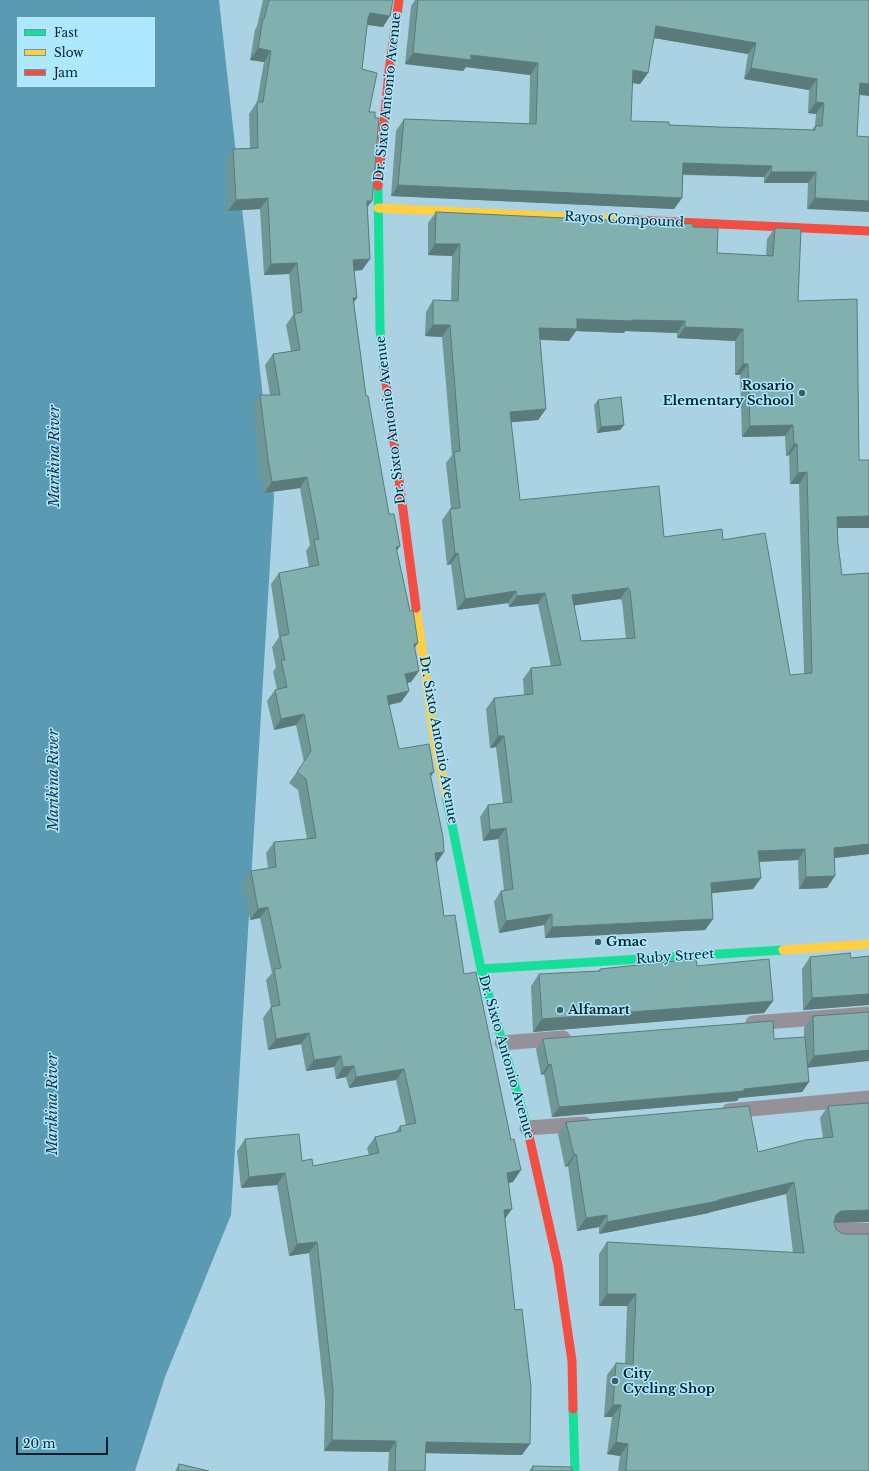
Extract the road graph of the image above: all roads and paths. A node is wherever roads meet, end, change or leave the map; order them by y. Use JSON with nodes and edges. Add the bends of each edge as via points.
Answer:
{"nodes":[{"id":1,"x":400,"y":0,"type":"edge"},
{"id":2,"x":378,"y":208,"type":"junction"},
{"id":3,"x":869,"y":231,"type":"edge"},
{"id":4,"x":869,"y":944,"type":"edge"},
{"id":5,"x":481,"y":970,"type":"junction"},
{"id":6,"x":869,"y":1014,"type":"edge"},
{"id":7,"x":735,"y":1025,"type":"edge"},
{"id":8,"x":577,"y":1037,"type":"edge"},
{"id":9,"x":502,"y":1043,"type":"junction"},
{"id":10,"x":869,"y":1098,"type":"edge"},
{"id":11,"x":713,"y":1113,"type":"edge"},
{"id":12,"x":596,"y":1123,"type":"edge"},
{"id":13,"x":527,"y":1128,"type":"junction"},
{"id":14,"x":838,"y":1234,"type":"edge"},
{"id":15,"x":869,"y":1234,"type":"edge"},
{"id":16,"x":575,"y":1471,"type":"edge"}],
"edges":[{"from":1,"to":2,"type":"main road","name":"Dr. Sixto Antonio Avenue","via":[[383,125]]},
{"from":2,"to":3,"type":"main road","name":"Rayos Compound"},
{"from":2,"to":5,"type":"main road","name":"Dr. Sixto Antonio Avenue","via":[[380,329],[399,495],[434,736]]},
{"from":4,"to":5,"type":"main road","name":"Ruby Street"},
{"from":5,"to":9,"type":"main road","name":"Dr. Sixto Antonio Avenue"},
{"from":6,"to":7,"type":"lane"},
{"from":8,"to":9,"type":"lane"},
{"from":9,"to":13,"type":"main road","name":"Dr. Sixto Antonio Avenue"},
{"from":10,"to":11,"type":"lane"},
{"from":12,"to":13,"type":"lane"},
{"from":13,"to":16,"type":"main road","name":"Dr. Sixto Antonio Avenue","via":[[558,1265],[572,1361]]},
{"from":14,"to":15,"type":"street"}]}
